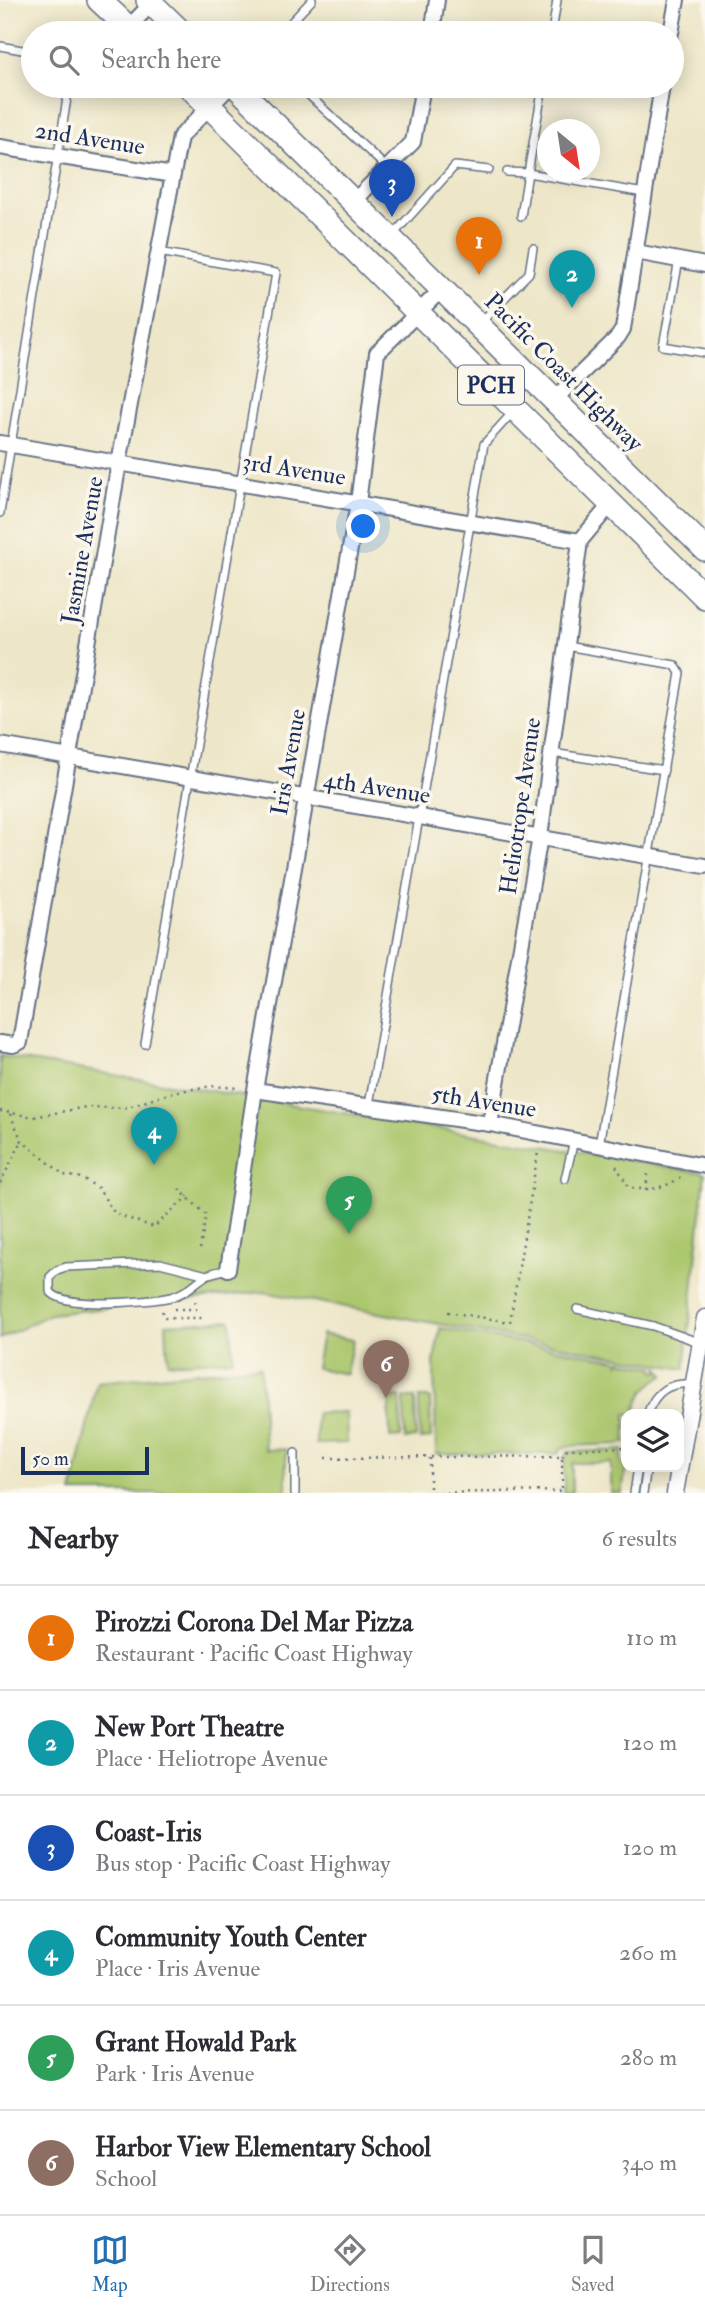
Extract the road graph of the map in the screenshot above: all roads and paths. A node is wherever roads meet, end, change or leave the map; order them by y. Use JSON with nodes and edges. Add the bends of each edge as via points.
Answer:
{"nodes":[{"id":1,"x":99,"y":0,"type":"edge"},
{"id":2,"x":312,"y":0,"type":"edge"},
{"id":3,"x":437,"y":0,"type":"edge"},
{"id":4,"x":558,"y":0,"type":"edge"},
{"id":5,"x":677,"y":0,"type":"edge"},
{"id":6,"x":151,"y":1,"type":"edge"},
{"id":7,"x":121,"y":21,"type":"edge"},
{"id":8,"x":137,"y":21,"type":"edge"},
{"id":9,"x":170,"y":21,"type":"edge"},
{"id":10,"x":292,"y":21,"type":"edge"},
{"id":11,"x":434,"y":21,"type":"edge"},
{"id":12,"x":554,"y":21,"type":"edge"},
{"id":13,"x":673,"y":21,"type":"edge"},
{"id":14,"x":0,"y":46,"type":"edge"},
{"id":15,"x":21,"y":50,"type":"edge"},
{"id":16,"x":67,"y":98,"type":"edge"},
{"id":17,"x":202,"y":98,"type":"edge"},
{"id":18,"x":219,"y":98,"type":"edge"},
{"id":19,"x":245,"y":98,"type":"edge"},
{"id":20,"x":312,"y":98,"type":"edge"},
{"id":21,"x":421,"y":98,"type":"edge"},
{"id":22,"x":541,"y":98,"type":"edge"},
{"id":23,"x":660,"y":98,"type":"edge"},
{"id":24,"x":210,"y":106,"type":"junction"},
{"id":25,"x":0,"y":147,"type":"edge"},
{"id":26,"x":57,"y":156,"type":"junction"},
{"id":27,"x":387,"y":168,"type":"junction"},
{"id":28,"x":489,"y":170,"type":"dead end"},
{"id":29,"x":507,"y":172,"type":"dead end"},
{"id":30,"x":528,"y":173,"type":"junction"},
{"id":31,"x":173,"y":175,"type":"junction"},
{"id":32,"x":644,"y":193,"type":"junction"},
{"id":33,"x":353,"y":202,"type":"junction"},
{"id":34,"x":319,"y":213,"type":"junction"},
{"id":35,"x":520,"y":216,"type":"dead end"},
{"id":36,"x":390,"y":238,"type":"junction"},
{"id":37,"x":533,"y":248,"type":"dead end"},
{"id":38,"x":158,"y":252,"type":"junction"},
{"id":39,"x":636,"y":252,"type":"junction"},
{"id":40,"x":679,"y":260,"type":"junction"},
{"id":41,"x":705,"y":265,"type":"edge"},
{"id":42,"x":442,"y":289,"type":"junction"},
{"id":43,"x":419,"y":311,"type":"junction"},
{"id":44,"x":478,"y":325,"type":"junction"},
{"id":45,"x":705,"y":353,"type":"edge"},
{"id":46,"x":554,"y":400,"type":"junction"},
{"id":47,"x":515,"y":410,"type":"junction"},
{"id":48,"x":6,"y":444,"type":"edge"},
{"id":49,"x":119,"y":463,"type":"junction"},
{"id":50,"x":242,"y":484,"type":"junction"},
{"id":51,"x":358,"y":503,"type":"junction"},
{"id":52,"x":610,"y":505,"type":"junction"},
{"id":53,"x":0,"y":513,"type":"edge"},
{"id":54,"x":470,"y":523,"type":"junction"},
{"id":55,"x":580,"y":541,"type":"junction"},
{"id":56,"x":705,"y":549,"type":"edge"},
{"id":57,"x":705,"y":597,"type":"edge"},
{"id":58,"x":566,"y":646,"type":"junction"},
{"id":59,"x":0,"y":745,"type":"edge"},
{"id":60,"x":551,"y":753,"type":"junction"},
{"id":61,"x":70,"y":757,"type":"junction"},
{"id":62,"x":664,"y":770,"type":"junction"},
{"id":63,"x":191,"y":777,"type":"junction"},
{"id":64,"x":305,"y":798,"type":"junction"},
{"id":65,"x":418,"y":816,"type":"junction"},
{"id":66,"x":540,"y":837,"type":"junction"},
{"id":67,"x":650,"y":856,"type":"junction"},
{"id":68,"x":705,"y":866,"type":"edge"},
{"id":69,"x":0,"y":1043,"type":"edge"},
{"id":70,"x":145,"y":1044,"type":"dead end"},
{"id":71,"x":255,"y":1090,"type":"junction"},
{"id":72,"x":369,"y":1105,"type":"junction"},
{"id":73,"x":0,"y":1111,"type":"edge"},
{"id":74,"x":10,"y":1114,"type":"junction"},
{"id":75,"x":490,"y":1124,"type":"junction"},
{"id":76,"x":575,"y":1139,"type":"junction"},
{"id":77,"x":22,"y":1141,"type":"junction"},
{"id":78,"x":599,"y":1144,"type":"junction"},
{"id":79,"x":538,"y":1152,"type":"dead end"},
{"id":80,"x":616,"y":1166,"type":"dead end"},
{"id":81,"x":705,"y":1166,"type":"edge"},
{"id":82,"x":648,"y":1171,"type":"dead end"},
{"id":83,"x":682,"y":1177,"type":"dead end"},
{"id":84,"x":565,"y":1179,"type":"dead end"},
{"id":85,"x":0,"y":1183,"type":"edge"},
{"id":86,"x":179,"y":1189,"type":"dead end"},
{"id":87,"x":646,"y":1190,"type":"junction"},
{"id":88,"x":188,"y":1196,"type":"junction"},
{"id":89,"x":197,"y":1251,"type":"dead end"},
{"id":90,"x":228,"y":1269,"type":"joint"},
{"id":91,"x":207,"y":1275,"type":"junction"},
{"id":92,"x":201,"y":1293,"type":"dead end"},
{"id":93,"x":577,"y":1309,"type":"dead end"},
{"id":94,"x":448,"y":1312,"type":"dead end"},
{"id":95,"x":202,"y":1318,"type":"dead end"},
{"id":96,"x":705,"y":1318,"type":"edge"},
{"id":97,"x":702,"y":1343,"type":"junction"},
{"id":98,"x":700,"y":1385,"type":"edge"},
{"id":99,"x":650,"y":1409,"type":"edge"},
{"id":100,"x":621,"y":1447,"type":"edge"},
{"id":101,"x":295,"y":1453,"type":"dead end"},
{"id":102,"x":562,"y":1456,"type":"junction"},
{"id":103,"x":430,"y":1457,"type":"junction"},
{"id":104,"x":326,"y":1458,"type":"dead end"},
{"id":105,"x":637,"y":1472,"type":"edge"},
{"id":106,"x":646,"y":1472,"type":"edge"},
{"id":107,"x":562,"y":1492,"type":"edge"},
{"id":108,"x":295,"y":1493,"type":"edge"},
{"id":109,"x":418,"y":1493,"type":"edge"},
{"id":110,"x":430,"y":1493,"type":"edge"},
{"id":111,"x":634,"y":1493,"type":"edge"},
{"id":112,"x":643,"y":1493,"type":"edge"},
{"id":113,"x":675,"y":1493,"type":"edge"}],
"edges":[{"from":1,"to":7,"type":"highway"},
{"from":2,"to":10,"type":"lane"},
{"from":3,"to":11,"type":"street"},
{"from":4,"to":12,"type":"lane"},
{"from":5,"to":13,"type":"street"},
{"from":6,"to":8,"type":"street"},
{"from":6,"to":9,"type":"highway"},
{"from":14,"to":15,"type":"lane"},
{"from":16,"to":26,"type":"lane"},
{"from":17,"to":24,"type":"highway","number":"PCH"},
{"from":18,"to":24,"type":"street","name":"Jasmine Avenue"},
{"from":19,"to":33,"type":"highway","name":"Pacific Coast Highway","number":"PCH"},
{"from":20,"to":27,"type":"lane"},
{"from":21,"to":27,"type":"street","via":[[413,142]]},
{"from":22,"to":30,"type":"lane"},
{"from":23,"to":32,"type":"street"},
{"from":24,"to":31,"type":"street","name":"Jasmine Avenue","via":[[180,136]]},
{"from":24,"to":34,"type":"highway","number":"PCH"},
{"from":25,"to":26,"type":"street","name":"2nd Avenue"},
{"from":26,"to":31,"type":"street","name":"2nd Avenue"},
{"from":26,"to":48,"type":"lane"},
{"from":27,"to":33,"type":"street"},
{"from":28,"to":36,"type":"lane","via":[[455,166]]},
{"from":29,"to":30,"type":"lane"},
{"from":30,"to":32,"type":"lane"},
{"from":30,"to":35,"type":"lane"},
{"from":31,"to":38,"type":"street","name":"Jasmine Avenue"},
{"from":32,"to":39,"type":"street"},
{"from":33,"to":34,"type":"highway"},
{"from":33,"to":36,"type":"highway","name":"Pacific Coast Highway","number":"PCH"},
{"from":34,"to":43,"type":"highway","number":"PCH"},
{"from":36,"to":42,"type":"highway","name":"Pacific Coast Highway","number":"PCH"},
{"from":37,"to":44,"type":"lane","via":[[529,273]]},
{"from":38,"to":49,"type":"street","name":"Jasmine Avenue"},
{"from":38,"to":50,"type":"lane","via":[[276,273]]},
{"from":39,"to":40,"type":"street"},
{"from":39,"to":46,"type":"street","via":[[623,329]]},
{"from":40,"to":41,"type":"street"},
{"from":40,"to":45,"type":"lane","via":[[663,346]]},
{"from":42,"to":43,"type":"street","name":"Iris Avenue"},
{"from":42,"to":44,"type":"highway","name":"Pacific Coast Highway","number":"PCH"},
{"from":43,"to":47,"type":"highway","number":"PCH"},
{"from":43,"to":51,"type":"street","name":"Iris Avenue","via":[[377,353]]},
{"from":44,"to":46,"type":"highway","name":"Pacific Coast Highway","number":"PCH"},
{"from":46,"to":56,"type":"highway","name":"Pacific Coast Highway","number":"PCH"},
{"from":47,"to":52,"type":"highway","number":"PCH"},
{"from":47,"to":54,"type":"lane","via":[[484,444]]},
{"from":48,"to":49,"type":"street","name":"3rd Avenue"},
{"from":48,"to":53,"type":"lane"},
{"from":49,"to":50,"type":"street","name":"3rd Avenue"},
{"from":49,"to":61,"type":"street","name":"Jasmine Avenue"},
{"from":50,"to":51,"type":"street","name":"3rd Avenue"},
{"from":50,"to":63,"type":"lane"},
{"from":51,"to":54,"type":"street","name":"3rd Avenue"},
{"from":51,"to":64,"type":"street","name":"Iris Avenue"},
{"from":52,"to":55,"type":"street"},
{"from":52,"to":57,"type":"highway","number":"PCH"},
{"from":54,"to":55,"type":"street","name":"3rd Avenue"},
{"from":54,"to":65,"type":"lane"},
{"from":55,"to":58,"type":"street","name":"Heliotrope Avenue"},
{"from":58,"to":60,"type":"street","name":"Heliotrope Avenue"},
{"from":58,"to":62,"type":"lane","via":[[679,667]]},
{"from":59,"to":61,"type":"street","name":"4th Avenue"},
{"from":60,"to":62,"type":"lane"},
{"from":60,"to":66,"type":"street","name":"Heliotrope Avenue"},
{"from":61,"to":63,"type":"street","name":"4th Avenue"},
{"from":61,"to":69,"type":"street","name":"Jasmine Avenue","via":[[20,1042]]},
{"from":62,"to":67,"type":"lane"},
{"from":63,"to":64,"type":"street","name":"4th Avenue"},
{"from":63,"to":70,"type":"lane"},
{"from":64,"to":65,"type":"street","name":"4th Avenue"},
{"from":64,"to":71,"type":"street","name":"Iris Avenue"},
{"from":65,"to":66,"type":"street","name":"4th Avenue"},
{"from":65,"to":72,"type":"lane"},
{"from":66,"to":67,"type":"street","name":"4th Avenue"},
{"from":66,"to":75,"type":"street","name":"Heliotrope Avenue"},
{"from":67,"to":68,"type":"street","name":"4th Avenue"},
{"from":67,"to":78,"type":"lane"},
{"from":71,"to":72,"type":"street","name":"5th Avenue"},
{"from":71,"to":74,"type":"path","via":[[212,1086],[125,1108],[86,1107],[34,1117]]},
{"from":71,"to":90,"type":"street","name":"Iris Avenue"},
{"from":72,"to":75,"type":"street","name":"5th Avenue"},
{"from":73,"to":74,"type":"path"},
{"from":74,"to":77,"type":"path"},
{"from":75,"to":76,"type":"street","name":"5th Avenue"},
{"from":76,"to":78,"type":"street","name":"5th Avenue"},
{"from":76,"to":84,"type":"lane"},
{"from":77,"to":85,"type":"path"},
{"from":77,"to":88,"type":"path","via":[[64,1175],[82,1178],[98,1188],[115,1213],[145,1226],[154,1227]]},
{"from":78,"to":81,"type":"street","name":"5th Avenue"},
{"from":79,"to":94,"type":"path","via":[[510,1322]]},
{"from":80,"to":87,"type":"path","via":[[629,1188]]},
{"from":82,"to":87,"type":"path"},
{"from":83,"to":87,"type":"path"},
{"from":86,"to":88,"type":"path"},
{"from":88,"to":89,"type":"path","via":[[206,1214]]},
{"from":90,"to":91,"type":"lane"},
{"from":91,"to":91,"type":"lane","via":[[160,1263],[66,1267],[50,1277],[50,1291],[60,1300],[110,1303],[171,1297]]},
{"from":92,"to":95,"type":"path","via":[[194,1294],[196,1309],[162,1310],[164,1318]]},
{"from":93,"to":97,"type":"lane","via":[[653,1326]]},
{"from":96,"to":97,"type":"street"},
{"from":97,"to":98,"type":"street"},
{"from":98,"to":99,"type":"lane","via":[[676,1383],[664,1388]]},
{"from":98,"to":113,"type":"street"},
{"from":100,"to":102,"type":"path","via":[[567,1449]]},
{"from":101,"to":108,"type":"lane"},
{"from":102,"to":103,"type":"path"},
{"from":102,"to":107,"type":"path"},
{"from":103,"to":104,"type":"path"},
{"from":103,"to":110,"type":"path"},
{"from":105,"to":111,"type":"lane"},
{"from":106,"to":112,"type":"lane"},
{"from":107,"to":110,"type":"path"},
{"from":109,"to":110,"type":"path"}]}
